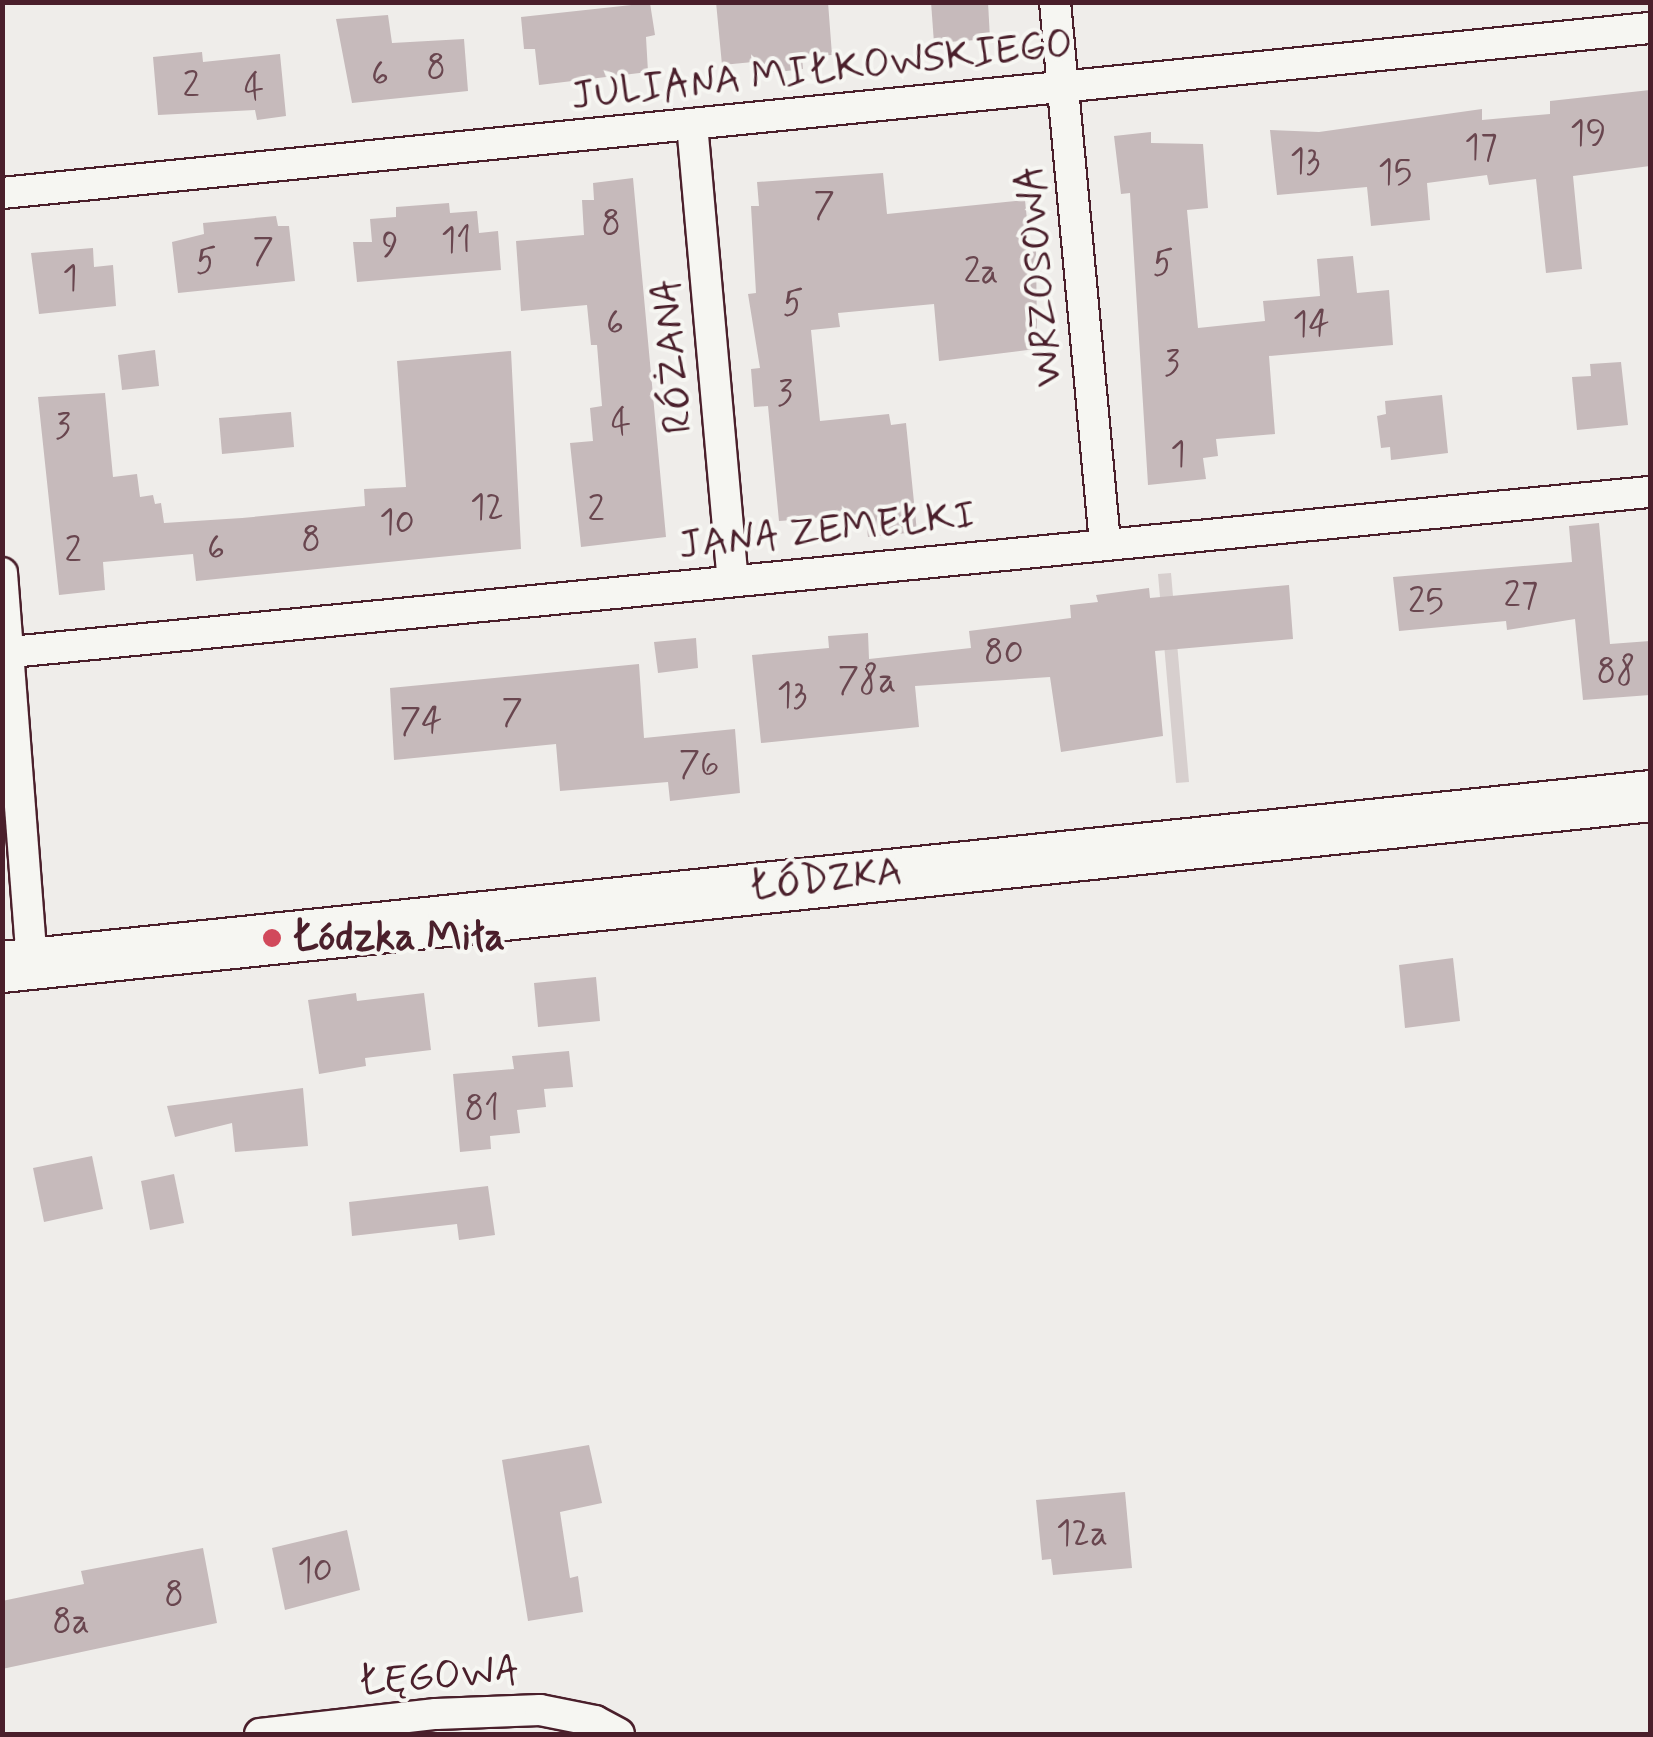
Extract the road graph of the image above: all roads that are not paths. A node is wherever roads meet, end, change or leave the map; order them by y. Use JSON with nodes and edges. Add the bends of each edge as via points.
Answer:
{"nodes":[{"id":1,"x":1055,"y":2,"type":"edge"},
{"id":2,"x":1650,"y":28,"type":"edge"},
{"id":3,"x":1063,"y":87,"type":"junction"},
{"id":4,"x":692,"y":124,"type":"junction"},
{"id":5,"x":2,"y":193,"type":"edge"},
{"id":6,"x":1650,"y":492,"type":"edge"},
{"id":7,"x":1105,"y":543,"type":"junction"},
{"id":8,"x":2,"y":573,"type":"edge"},
{"id":9,"x":733,"y":580,"type":"junction"},
{"id":10,"x":11,"y":652,"type":"junction"},
{"id":11,"x":1650,"y":796,"type":"edge"},
{"id":12,"x":17,"y":966,"type":"edge"},
{"id":13,"x":260,"y":1734,"type":"edge"},
{"id":14,"x":619,"y":1734,"type":"edge"}],
"edges":[{"from":1,"to":3,"type":"street","name":"WRZOSOWA"},
{"from":2,"to":3,"type":"street","name":"JULIANA MIŁKOWSKIEGO"},
{"from":3,"to":4,"type":"street","name":"JULIANA MIŁKOWSKIEGO"},
{"from":3,"to":7,"type":"street","name":"WRZOSOWA"},
{"from":4,"to":5,"type":"street","name":"JULIANA MIŁKOWSKIEGO"},
{"from":4,"to":9,"type":"street","name":"RÓŻANA"},
{"from":6,"to":7,"type":"street","name":"JANA ZEMEŁKI"},
{"from":7,"to":9,"type":"street","name":"JANA ZEMEŁKI"},
{"from":8,"to":10,"type":"street"},
{"from":9,"to":10,"type":"street","name":"JANA ZEMEŁKI"},
{"from":10,"to":12,"type":"street"},
{"from":11,"to":12,"type":"main road","name":"ŁÓDZKA"},
{"from":13,"to":14,"type":"street","name":"ŁĘGOWA","via":[[540,1710],[595,1721]]}]}
